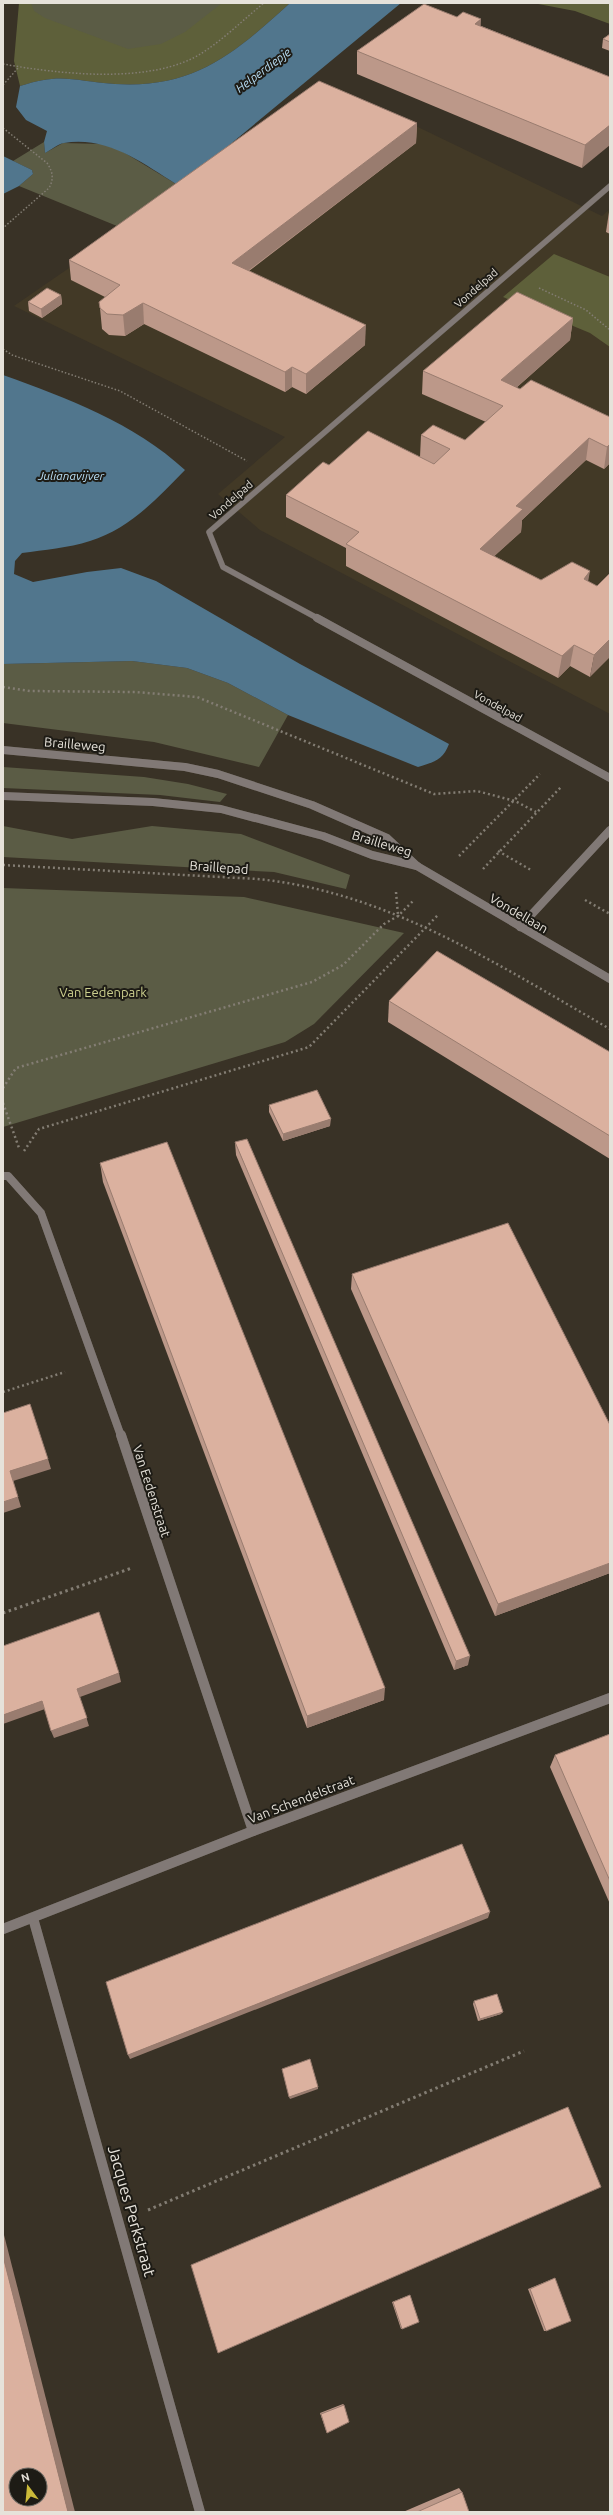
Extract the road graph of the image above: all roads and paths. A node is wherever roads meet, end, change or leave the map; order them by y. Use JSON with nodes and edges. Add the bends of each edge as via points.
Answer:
{"nodes":[{"id":1,"x":264,"y":3,"type":"edge"},
{"id":2,"x":3,"y":64,"type":"edge"},
{"id":3,"x":18,"y":68,"type":"junction"},
{"id":4,"x":3,"y":85,"type":"edge"},
{"id":5,"x":3,"y":128,"type":"edge"},
{"id":6,"x":610,"y":186,"type":"edge"},
{"id":7,"x":3,"y":228,"type":"edge"},
{"id":8,"x":507,"y":275,"type":"junction"},
{"id":9,"x":610,"y":330,"type":"edge"},
{"id":10,"x":3,"y":349,"type":"edge"},
{"id":11,"x":273,"y":477,"type":"junction"},
{"id":12,"x":3,"y":687,"type":"edge"},
{"id":13,"x":3,"y":750,"type":"edge"},
{"id":14,"x":561,"y":752,"type":"junction"},
{"id":15,"x":583,"y":764,"type":"junction"},
{"id":16,"x":610,"y":778,"type":"edge"},
{"id":17,"x":3,"y":796,"type":"edge"},
{"id":18,"x":515,"y":801,"type":"junction"},
{"id":19,"x":536,"y":812,"type":"junction"},
{"id":20,"x":610,"y":830,"type":"edge"},
{"id":21,"x":498,"y":851,"type":"dead end"},
{"id":22,"x":3,"y":865,"type":"edge"},
{"id":23,"x":417,"y":866,"type":"junction"},
{"id":24,"x":436,"y":878,"type":"junction"},
{"id":25,"x":398,"y":916,"type":"junction"},
{"id":26,"x":426,"y":927,"type":"junction"},
{"id":27,"x":520,"y":927,"type":"junction"},
{"id":28,"x":610,"y":979,"type":"edge"},
{"id":29,"x":610,"y":1029,"type":"edge"},
{"id":30,"x":3,"y":1088,"type":"edge"},
{"id":31,"x":3,"y":1103,"type":"edge"},
{"id":32,"x":3,"y":1176,"type":"edge"},
{"id":33,"x":96,"y":1362,"type":"junction"},
{"id":34,"x":3,"y":1392,"type":"edge"},
{"id":35,"x":160,"y":1558,"type":"junction"},
{"id":36,"x":3,"y":1613,"type":"edge"},
{"id":37,"x":610,"y":1698,"type":"edge"},
{"id":38,"x":253,"y":1831,"type":"junction"},
{"id":39,"x":33,"y":1918,"type":"junction"},
{"id":40,"x":3,"y":1929,"type":"edge"},
{"id":41,"x":524,"y":2051,"type":"dead end"},
{"id":42,"x":119,"y":2223,"type":"junction"},
{"id":43,"x":200,"y":2512,"type":"edge"}],
"edges":[{"from":1,"to":3,"type":"path","via":[[197,55],[153,72],[46,72]]},
{"from":2,"to":3,"type":"path"},
{"from":3,"to":4,"type":"path"},
{"from":5,"to":7,"type":"path","via":[[47,163],[52,170],[53,181],[49,188]]},
{"from":6,"to":8,"type":"street","name":"Vondelpad"},
{"from":8,"to":9,"type":"path","via":[[580,307],[600,319]]},
{"from":8,"to":11,"type":"street","name":"Vondelpad"},
{"from":10,"to":11,"type":"path","via":[[45,367],[120,391]]},
{"from":11,"to":14,"type":"street","name":"Vondelpad","via":[[209,532],[223,567]]},
{"from":12,"to":18,"type":"path","via":[[30,691],[136,692],[197,697],[434,794],[477,790]]},
{"from":13,"to":23,"type":"street","name":"Brailleweg","via":[[185,767],[218,774],[312,805],[387,838]]},
{"from":14,"to":15,"type":"street","name":"Vondelpad"},
{"from":14,"to":18,"type":"path"},
{"from":15,"to":16,"type":"street","name":"Vondelpad"},
{"from":15,"to":19,"type":"path"},
{"from":17,"to":23,"type":"street","name":"Brailleweg","via":[[153,802],[221,809],[323,836],[372,856]]},
{"from":18,"to":19,"type":"path"},
{"from":18,"to":24,"type":"path"},
{"from":19,"to":21,"type":"path"},
{"from":20,"to":27,"type":"street"},
{"from":22,"to":25,"type":"path","name":"Braillepad","via":[[294,883],[357,900]]},
{"from":23,"to":24,"type":"street","name":"Vondellaan"},
{"from":24,"to":25,"type":"path"},
{"from":24,"to":27,"type":"street","name":"Vondellaan"},
{"from":25,"to":26,"type":"path","name":"Braillepad"},
{"from":25,"to":30,"type":"path","via":[[384,924],[343,965],[312,982],[16,1068]]},
{"from":26,"to":29,"type":"path","name":"Braillepad","via":[[506,969]]},
{"from":26,"to":31,"type":"path","via":[[309,1047],[39,1129],[22,1155]]},
{"from":27,"to":28,"type":"street","name":"Vondellaan"},
{"from":32,"to":33,"type":"street","name":"Van Eedenstraat","via":[[8,1176],[41,1213]]},
{"from":33,"to":34,"type":"path"},
{"from":33,"to":35,"type":"street","name":"Van Eedenstraat"},
{"from":35,"to":36,"type":"path"},
{"from":35,"to":38,"type":"street","name":"Van Eedenstraat"},
{"from":37,"to":38,"type":"street","name":"Van Schendelstraat"},
{"from":38,"to":39,"type":"street","name":"Van Schendelstraat"},
{"from":39,"to":40,"type":"street","name":"Van Schendelstraat"},
{"from":39,"to":42,"type":"street","name":"Jacques Perkstraat"},
{"from":41,"to":42,"type":"path"},
{"from":42,"to":43,"type":"street","name":"Jacques Perkstraat"}]}
